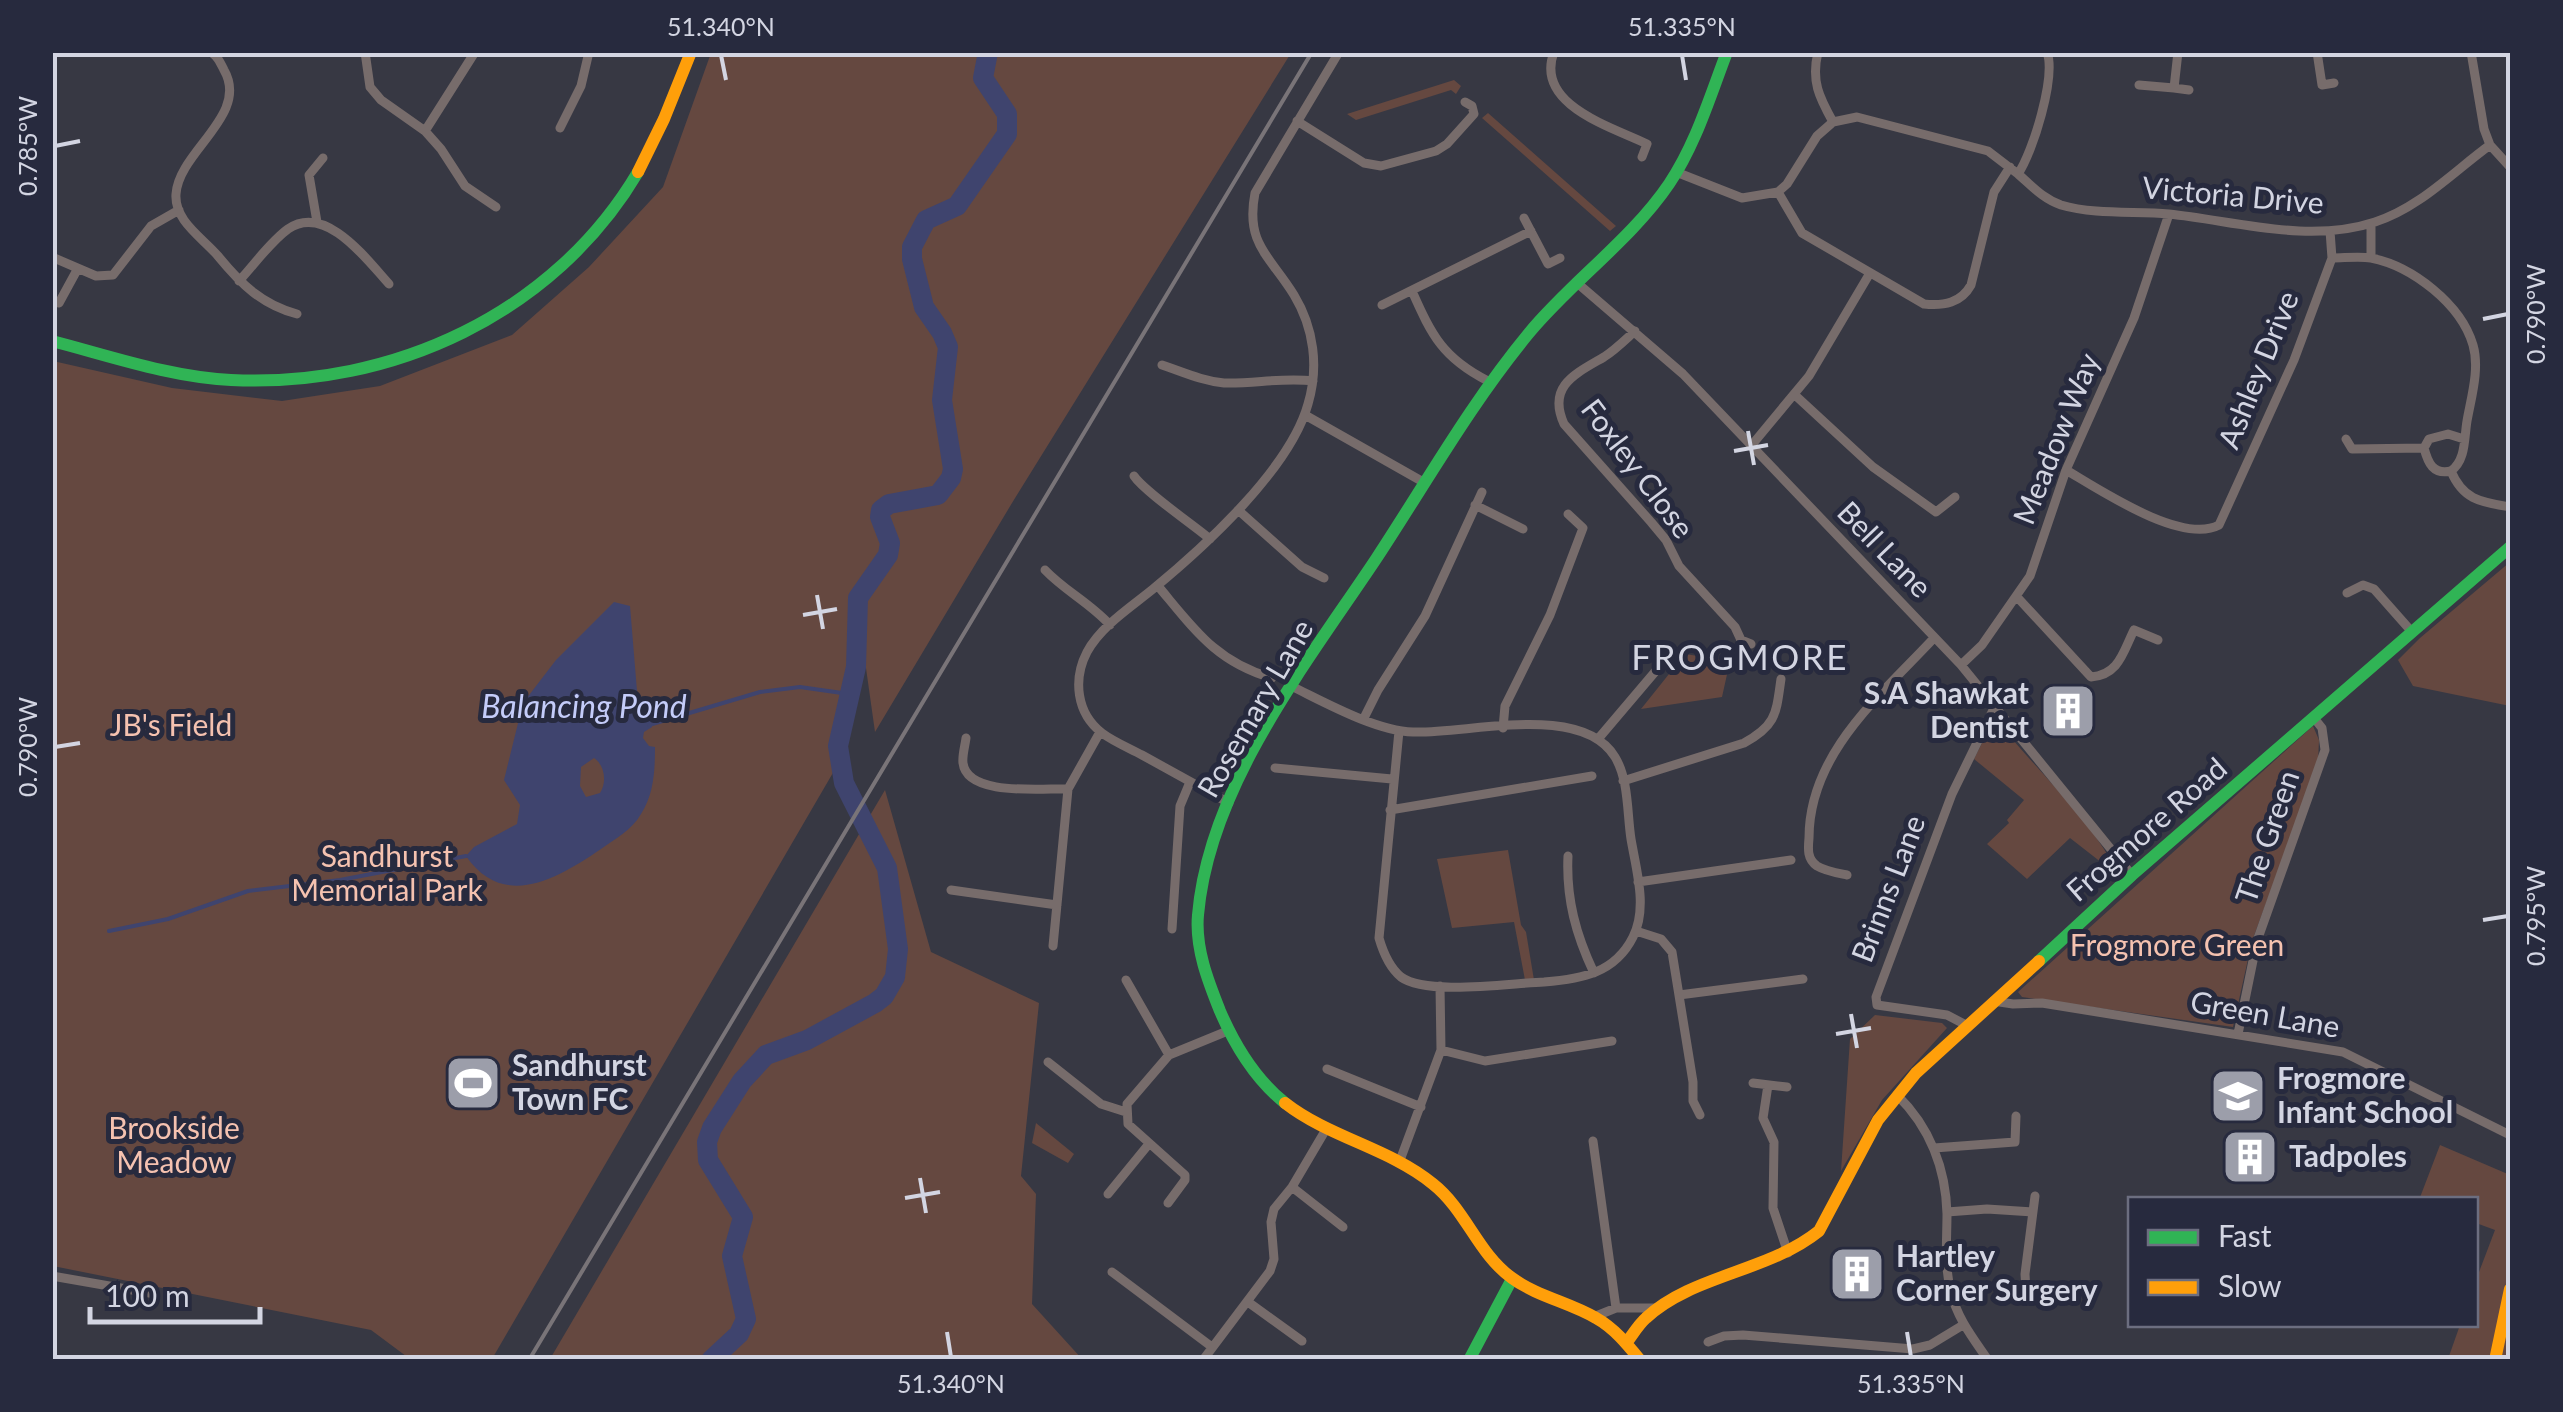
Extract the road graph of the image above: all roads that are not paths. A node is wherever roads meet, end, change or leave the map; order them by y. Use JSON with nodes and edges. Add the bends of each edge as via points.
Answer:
{"nodes":[{"id":1,"x":210,"y":52,"type":"edge"},
{"id":2,"x":365,"y":52,"type":"edge"},
{"id":3,"x":475,"y":52,"type":"edge"},
{"id":4,"x":588,"y":52,"type":"edge"},
{"id":5,"x":691,"y":52,"type":"edge"},
{"id":6,"x":1339,"y":52,"type":"edge"},
{"id":7,"x":1554,"y":52,"type":"edge"},
{"id":8,"x":1727,"y":52,"type":"edge"},
{"id":9,"x":1818,"y":52,"type":"edge"},
{"id":10,"x":2178,"y":52,"type":"edge"},
{"id":11,"x":2318,"y":52,"type":"edge"},
{"id":12,"x":2471,"y":52,"type":"edge"},
{"id":13,"x":2052,"y":54,"type":"edge"},
{"id":14,"x":2140,"y":85,"type":"dead end"},
{"id":15,"x":2323,"y":85,"type":"dead end"},
{"id":16,"x":2174,"y":88,"type":"junction"},
{"id":17,"x":2190,"y":90,"type":"dead end"},
{"id":18,"x":1465,"y":102,"type":"dead end"},
{"id":19,"x":1297,"y":121,"type":"junction"},
{"id":20,"x":1833,"y":122,"type":"junction"},
{"id":21,"x":560,"y":128,"type":"dead end"},
{"id":22,"x":425,"y":132,"type":"junction"},
{"id":23,"x":2490,"y":145,"type":"junction"},
{"id":24,"x":1642,"y":157,"type":"dead end"},
{"id":25,"x":322,"y":158,"type":"dead end"},
{"id":26,"x":2510,"y":166,"type":"edge"},
{"id":27,"x":2014,"y":170,"type":"junction"},
{"id":28,"x":1676,"y":172,"type":"junction"},
{"id":29,"x":1778,"y":192,"type":"junction"},
{"id":30,"x":496,"y":207,"type":"dead end"},
{"id":31,"x":179,"y":210,"type":"junction"},
{"id":32,"x":2169,"y":214,"type":"junction"},
{"id":33,"x":1524,"y":218,"type":"dead end"},
{"id":34,"x":317,"y":222,"type":"junction"},
{"id":35,"x":2371,"y":224,"type":"junction"},
{"id":36,"x":2330,"y":231,"type":"junction"},
{"id":37,"x":1531,"y":232,"type":"junction"},
{"id":38,"x":52,"y":257,"type":"edge"},
{"id":39,"x":1560,"y":258,"type":"dead end"},
{"id":40,"x":2332,"y":258,"type":"junction"},
{"id":41,"x":2371,"y":258,"type":"junction"},
{"id":42,"x":77,"y":270,"type":"junction"},
{"id":43,"x":1870,"y":273,"type":"junction"},
{"id":44,"x":380,"y":274,"type":"junction"},
{"id":45,"x":240,"y":281,"type":"junction"},
{"id":46,"x":1576,"y":282,"type":"junction"},
{"id":47,"x":389,"y":284,"type":"dead end"},
{"id":48,"x":371,"y":287,"type":"dead end"},
{"id":49,"x":1412,"y":291,"type":"junction"},
{"id":50,"x":59,"y":303,"type":"dead end"},
{"id":51,"x":1382,"y":305,"type":"dead end"},
{"id":52,"x":278,"y":309,"type":"junction"},
{"id":53,"x":297,"y":314,"type":"dead end"},
{"id":54,"x":273,"y":322,"type":"dead end"},
{"id":55,"x":1635,"y":331,"type":"junction"},
{"id":56,"x":52,"y":341,"type":"edge"},
{"id":57,"x":1162,"y":365,"type":"dead end"},
{"id":58,"x":1313,"y":381,"type":"junction"},
{"id":59,"x":1488,"y":381,"type":"junction"},
{"id":60,"x":1796,"y":396,"type":"junction"},
{"id":61,"x":1305,"y":415,"type":"junction"},
{"id":62,"x":2346,"y":439,"type":"dead end"},
{"id":63,"x":2464,"y":439,"type":"junction"},
{"id":64,"x":1751,"y":446,"type":"junction"},
{"id":65,"x":2424,"y":448,"type":"junction"},
{"id":66,"x":2066,"y":470,"type":"junction"},
{"id":67,"x":2451,"y":471,"type":"junction"},
{"id":68,"x":1134,"y":476,"type":"dead end"},
{"id":69,"x":1424,"y":482,"type":"junction"},
{"id":70,"x":1482,"y":492,"type":"dead end"},
{"id":71,"x":1955,"y":497,"type":"dead end"},
{"id":72,"x":1475,"y":506,"type":"junction"},
{"id":73,"x":2510,"y":506,"type":"edge"},
{"id":74,"x":1238,"y":510,"type":"junction"},
{"id":75,"x":1568,"y":514,"type":"dead end"},
{"id":76,"x":1523,"y":529,"type":"dead end"},
{"id":77,"x":1210,"y":538,"type":"junction"},
{"id":78,"x":2510,"y":547,"type":"edge"},
{"id":79,"x":1045,"y":570,"type":"dead end"},
{"id":80,"x":1324,"y":578,"type":"dead end"},
{"id":81,"x":1158,"y":586,"type":"junction"},
{"id":82,"x":2348,"y":593,"type":"dead end"},
{"id":83,"x":2018,"y":598,"type":"junction"},
{"id":84,"x":1110,"y":625,"type":"junction"},
{"id":85,"x":2412,"y":632,"type":"junction"},
{"id":86,"x":1934,"y":638,"type":"junction"},
{"id":87,"x":2158,"y":640,"type":"dead end"},
{"id":88,"x":1751,"y":644,"type":"dead end"},
{"id":89,"x":1671,"y":653,"type":"dead end"},
{"id":90,"x":1961,"y":665,"type":"junction"},
{"id":91,"x":1272,"y":678,"type":"dead end"},
{"id":92,"x":1781,"y":679,"type":"dead end"},
{"id":93,"x":1293,"y":687,"type":"junction"},
{"id":94,"x":1995,"y":706,"type":"junction"},
{"id":95,"x":1364,"y":718,"type":"junction"},
{"id":96,"x":2314,"y":718,"type":"junction"},
{"id":97,"x":1502,"y":728,"type":"junction"},
{"id":98,"x":1399,"y":731,"type":"junction"},
{"id":99,"x":1100,"y":732,"type":"junction"},
{"id":100,"x":966,"y":738,"type":"dead end"},
{"id":101,"x":1598,"y":740,"type":"junction"},
{"id":102,"x":1275,"y":768,"type":"dead end"},
{"id":103,"x":1592,"y":776,"type":"dead end"},
{"id":104,"x":1392,"y":779,"type":"junction"},
{"id":105,"x":1623,"y":781,"type":"junction"},
{"id":106,"x":1190,"y":782,"type":"junction"},
{"id":107,"x":1068,"y":789,"type":"junction"},
{"id":108,"x":1228,"y":803,"type":"junction"},
{"id":109,"x":1390,"y":810,"type":"junction"},
{"id":110,"x":1568,"y":856,"type":"dead end"},
{"id":111,"x":1791,"y":860,"type":"dead end"},
{"id":112,"x":1847,"y":875,"type":"dead end"},
{"id":113,"x":2132,"y":875,"type":"junction"},
{"id":114,"x":1638,"y":882,"type":"junction"},
{"id":115,"x":951,"y":890,"type":"dead end"},
{"id":116,"x":1057,"y":905,"type":"junction"},
{"id":117,"x":1172,"y":929,"type":"dead end"},
{"id":118,"x":1636,"y":931,"type":"junction"},
{"id":119,"x":1053,"y":946,"type":"dead end"},
{"id":120,"x":1594,"y":973,"type":"junction"},
{"id":121,"x":1802,"y":979,"type":"dead end"},
{"id":122,"x":1126,"y":980,"type":"dead end"},
{"id":123,"x":1440,"y":986,"type":"junction"},
{"id":124,"x":1678,"y":996,"type":"junction"},
{"id":125,"x":1993,"y":1001,"type":"junction"},
{"id":126,"x":1968,"y":1026,"type":"junction"},
{"id":127,"x":1230,"y":1030,"type":"junction"},
{"id":128,"x":2238,"y":1034,"type":"junction"},
{"id":129,"x":1612,"y":1041,"type":"dead end"},
{"id":130,"x":1441,"y":1050,"type":"junction"},
{"id":131,"x":1169,"y":1055,"type":"junction"},
{"id":132,"x":1048,"y":1062,"type":"dead end"},
{"id":133,"x":1327,"y":1069,"type":"dead end"},
{"id":134,"x":1754,"y":1082,"type":"dead end"},
{"id":135,"x":1768,"y":1084,"type":"junction"},
{"id":136,"x":1787,"y":1087,"type":"dead end"},
{"id":137,"x":1898,"y":1095,"type":"junction"},
{"id":138,"x":1420,"y":1107,"type":"junction"},
{"id":139,"x":1126,"y":1112,"type":"junction"},
{"id":140,"x":1700,"y":1114,"type":"dead end"},
{"id":141,"x":2016,"y":1116,"type":"dead end"},
{"id":142,"x":1325,"y":1130,"type":"junction"},
{"id":143,"x":2510,"y":1135,"type":"edge"},
{"id":144,"x":1593,"y":1141,"type":"dead end"},
{"id":145,"x":1148,"y":1145,"type":"junction"},
{"id":146,"x":1934,"y":1148,"type":"junction"},
{"id":147,"x":1399,"y":1163,"type":"junction"},
{"id":148,"x":1292,"y":1188,"type":"junction"},
{"id":149,"x":1108,"y":1194,"type":"dead end"},
{"id":150,"x":2035,"y":1196,"type":"dead end"},
{"id":151,"x":1168,"y":1203,"type":"dead end"},
{"id":152,"x":1947,"y":1212,"type":"junction"},
{"id":153,"x":2033,"y":1212,"type":"junction"},
{"id":154,"x":1343,"y":1227,"type":"dead end"},
{"id":155,"x":1788,"y":1253,"type":"junction"},
{"id":156,"x":1112,"y":1272,"type":"dead end"},
{"id":157,"x":52,"y":1276,"type":"edge"},
{"id":158,"x":1512,"y":1280,"type":"junction"},
{"id":159,"x":2510,"y":1289,"type":"edge"},
{"id":160,"x":2026,"y":1292,"type":"dead end"},
{"id":161,"x":155,"y":1294,"type":"dead end"},
{"id":162,"x":1248,"y":1302,"type":"junction"},
{"id":163,"x":1616,"y":1308,"type":"junction"},
{"id":164,"x":1658,"y":1308,"type":"junction"},
{"id":165,"x":1596,"y":1316,"type":"junction"},
{"id":166,"x":1963,"y":1325,"type":"junction"},
{"id":167,"x":1302,"y":1340,"type":"dead end"},
{"id":168,"x":1626,"y":1342,"type":"junction"},
{"id":169,"x":1708,"y":1342,"type":"dead end"},
{"id":170,"x":1212,"y":1347,"type":"junction"},
{"id":171,"x":1203,"y":1360,"type":"edge"},
{"id":172,"x":1469,"y":1360,"type":"edge"},
{"id":173,"x":1640,"y":1360,"type":"edge"},
{"id":174,"x":1988,"y":1360,"type":"edge"},
{"id":175,"x":2494,"y":1360,"type":"edge"}],
"edges":[{"from":1,"to":31,"type":"street","via":[[231,93],[185,171],[176,193]]},
{"from":2,"to":22,"type":"street","via":[[370,87]]},
{"from":3,"to":22,"type":"street"},
{"from":4,"to":21,"type":"street","via":[[581,86]]},
{"from":5,"to":56,"type":"street","via":[[654,142],[598,227],[524,297],[446,342],[353,373],[257,382],[178,374]]},
{"from":6,"to":19,"type":"street"},
{"from":7,"to":24,"type":"street","via":[[1550,62],[1560,96],[1647,144]]},
{"from":8,"to":28,"type":"street","name":"Rosemary Lane"},
{"from":9,"to":20,"type":"street","via":[[1815,91]]},
{"from":10,"to":16,"type":"street"},
{"from":11,"to":15,"type":"street"},
{"from":12,"to":23,"type":"street"},
{"from":13,"to":27,"type":"street","via":[[2029,158]]},
{"from":14,"to":16,"type":"street"},
{"from":16,"to":17,"type":"street"},
{"from":18,"to":19,"type":"street","via":[[1474,114],[1447,144],[1381,166]]},
{"from":19,"to":58,"type":"street","via":[[1255,193],[1252,222],[1261,250],[1306,320]]},
{"from":20,"to":27,"type":"street","name":"Victoria Drive","via":[[1857,117],[1988,150]]},
{"from":20,"to":29,"type":"street"},
{"from":22,"to":30,"type":"street","via":[[465,186]]},
{"from":23,"to":26,"type":"street"},
{"from":23,"to":35,"type":"street","name":"Victoria Drive","via":[[2420,199]]},
{"from":25,"to":34,"type":"street","via":[[309,175]]},
{"from":27,"to":32,"type":"street","name":"Victoria Drive","via":[[2063,205]]},
{"from":27,"to":43,"type":"street","via":[[1994,192],[1966,294],[1954,302],[1924,304]]},
{"from":28,"to":29,"type":"street","via":[[1742,198]]},
{"from":28,"to":46,"type":"street","name":"Rosemary Lane"},
{"from":29,"to":43,"type":"street","via":[[1802,234]]},
{"from":31,"to":42,"type":"street","via":[[152,226],[113,275]]},
{"from":31,"to":45,"type":"street"},
{"from":32,"to":36,"type":"street","name":"Victoria Drive"},
{"from":32,"to":66,"type":"street","name":"Meadow Way","via":[[2134,318]]},
{"from":33,"to":37,"type":"street"},
{"from":34,"to":44,"type":"street"},
{"from":34,"to":45,"type":"street","via":[[288,230]]},
{"from":35,"to":36,"type":"street","name":"Victoria Drive"},
{"from":35,"to":41,"type":"street"},
{"from":36,"to":40,"type":"street","name":"Ashley Drive"},
{"from":37,"to":39,"type":"street","via":[[1548,264]]},
{"from":37,"to":49,"type":"street"},
{"from":38,"to":42,"type":"street"},
{"from":40,"to":41,"type":"street"},
{"from":40,"to":66,"type":"street","name":"Ashley Drive","via":[[2219,525],[2196,531],[2152,517]]},
{"from":41,"to":63,"type":"street","via":[[2411,274],[2463,321],[2474,348]]},
{"from":42,"to":50,"type":"street"},
{"from":43,"to":60,"type":"street"},
{"from":44,"to":47,"type":"street"},
{"from":44,"to":48,"type":"street"},
{"from":45,"to":52,"type":"street"},
{"from":46,"to":55,"type":"street","name":"Bell Lane"},
{"from":46,"to":59,"type":"street","name":"Rosemary Lane"},
{"from":49,"to":51,"type":"street"},
{"from":49,"to":59,"type":"street","via":[[1449,357]]},
{"from":52,"to":53,"type":"street"},
{"from":52,"to":54,"type":"street"},
{"from":55,"to":64,"type":"street","name":"Bell Lane"},
{"from":55,"to":88,"type":"street","name":"Foxley Close","via":[[1571,376],[1558,411],[1666,540],[1678,566]]},
{"from":57,"to":58,"type":"street","via":[[1227,383]]},
{"from":58,"to":61,"type":"street"},
{"from":59,"to":69,"type":"street","name":"Rosemary Lane"},
{"from":60,"to":64,"type":"street"},
{"from":60,"to":71,"type":"street","via":[[1872,466],[1936,512]]},
{"from":61,"to":69,"type":"street"},
{"from":61,"to":74,"type":"street"},
{"from":62,"to":65,"type":"street","via":[[2352,449]]},
{"from":63,"to":65,"type":"street","via":[[2438,435]]},
{"from":63,"to":67,"type":"street"},
{"from":64,"to":86,"type":"street","name":"Bell Lane"},
{"from":65,"to":67,"type":"street","via":[[2434,469]]},
{"from":66,"to":83,"type":"street","name":"Meadow Way"},
{"from":67,"to":73,"type":"street","via":[[2458,488],[2474,498]]},
{"from":68,"to":77,"type":"street"},
{"from":69,"to":93,"type":"street","name":"Rosemary Lane"},
{"from":70,"to":72,"type":"street"},
{"from":72,"to":76,"type":"street"},
{"from":72,"to":95,"type":"street","via":[[1425,616]]},
{"from":74,"to":77,"type":"street"},
{"from":74,"to":80,"type":"street","via":[[1302,567]]},
{"from":75,"to":97,"type":"street","via":[[1582,528],[1550,615],[1505,706]]},
{"from":77,"to":81,"type":"street"},
{"from":78,"to":85,"type":"street","name":"Frogmore Road"},
{"from":79,"to":84,"type":"street"},
{"from":81,"to":84,"type":"street"},
{"from":81,"to":91,"type":"street","via":[[1217,653]]},
{"from":82,"to":85,"type":"street","via":[[2363,586],[2374,590]]},
{"from":83,"to":87,"type":"street","via":[[2091,677],[2115,669],[2134,630]]},
{"from":83,"to":90,"type":"street","name":"Meadow Way"},
{"from":84,"to":99,"type":"street","via":[[1088,649],[1077,677],[1082,708]]},
{"from":85,"to":96,"type":"street","name":"Frogmore Road"},
{"from":86,"to":90,"type":"street","name":"Bell Lane"},
{"from":86,"to":112,"type":"street","via":[[1846,734],[1813,796],[1808,854],[1821,868]]},
{"from":89,"to":101,"type":"street"},
{"from":90,"to":94,"type":"street","name":"Bell Lane"},
{"from":92,"to":105,"type":"street","via":[[1771,726],[1760,734]]},
{"from":93,"to":95,"type":"street"},
{"from":93,"to":108,"type":"street","name":"Rosemary Lane"},
{"from":94,"to":113,"type":"street","name":"Bell Lane"},
{"from":94,"to":126,"type":"street","name":"Brinns Lane","via":[[1952,794],[1876,997],[1876,1005],[1947,1015]]},
{"from":95,"to":98,"type":"street"},
{"from":96,"to":113,"type":"street","name":"Frogmore Road"},
{"from":96,"to":128,"type":"street","name":"The Green","via":[[2325,750],[2258,942]]},
{"from":97,"to":98,"type":"street"},
{"from":97,"to":101,"type":"street","via":[[1568,726]]},
{"from":98,"to":104,"type":"street"},
{"from":99,"to":106,"type":"street"},
{"from":99,"to":107,"type":"street"},
{"from":100,"to":107,"type":"street","via":[[963,766],[985,786]]},
{"from":101,"to":105,"type":"street","via":[[1615,758]]},
{"from":102,"to":104,"type":"street"},
{"from":103,"to":109,"type":"street"},
{"from":104,"to":109,"type":"street"},
{"from":105,"to":114,"type":"street"},
{"from":106,"to":108,"type":"street"},
{"from":106,"to":117,"type":"street","via":[[1180,806]]},
{"from":107,"to":116,"type":"street"},
{"from":108,"to":127,"type":"street","name":"Rosemary Lane","via":[[1200,892],[1198,922],[1201,954]]},
{"from":109,"to":123,"type":"street","via":[[1379,938],[1402,978]]},
{"from":110,"to":120,"type":"street","via":[[1576,934]]},
{"from":111,"to":114,"type":"street"},
{"from":113,"to":125,"type":"street","name":"Frogmore Road"},
{"from":114,"to":118,"type":"street"},
{"from":115,"to":116,"type":"street"},
{"from":116,"to":119,"type":"street"},
{"from":118,"to":120,"type":"street","via":[[1611,966]]},
{"from":118,"to":124,"type":"street","via":[[1672,952]]},
{"from":120,"to":123,"type":"street"},
{"from":121,"to":124,"type":"street"},
{"from":122,"to":131,"type":"street"},
{"from":123,"to":130,"type":"street"},
{"from":124,"to":140,"type":"street"},
{"from":125,"to":126,"type":"street","name":"Frogmore Road"},
{"from":125,"to":128,"type":"street","name":"Green Lane"},
{"from":126,"to":137,"type":"street","name":"Frogmore Road"},
{"from":127,"to":131,"type":"street"},
{"from":127,"to":142,"type":"street","name":"Rosemary Lane","via":[[1276,1097]]},
{"from":128,"to":143,"type":"street","name":"Green Lane","via":[[2343,1052]]},
{"from":129,"to":130,"type":"street","via":[[1485,1061]]},
{"from":130,"to":138,"type":"street"},
{"from":131,"to":139,"type":"street"},
{"from":132,"to":139,"type":"street","via":[[1101,1104]]},
{"from":133,"to":138,"type":"street"},
{"from":134,"to":135,"type":"street"},
{"from":135,"to":136,"type":"street"},
{"from":135,"to":155,"type":"street","via":[[1762,1118],[1774,1142],[1773,1208]]},
{"from":137,"to":146,"type":"street"},
{"from":137,"to":155,"type":"street","name":"Frogmore Road","via":[[1854,1160],[1819,1231]]},
{"from":138,"to":147,"type":"street"},
{"from":139,"to":145,"type":"street"},
{"from":141,"to":146,"type":"street","via":[[2015,1142]]},
{"from":142,"to":147,"type":"street","name":"Rosemary Lane"},
{"from":142,"to":148,"type":"street"},
{"from":144,"to":163,"type":"street"},
{"from":145,"to":149,"type":"street"},
{"from":145,"to":151,"type":"street","via":[[1185,1174]]},
{"from":146,"to":152,"type":"street","via":[[1944,1172]]},
{"from":147,"to":158,"type":"street","name":"Rosemary Lane","via":[[1436,1186]]},
{"from":148,"to":154,"type":"street"},
{"from":148,"to":162,"type":"street","via":[[1274,1209],[1274,1259]]},
{"from":150,"to":153,"type":"street"},
{"from":152,"to":153,"type":"street"},
{"from":152,"to":166,"type":"street","via":[[1946,1264]]},
{"from":153,"to":160,"type":"street"},
{"from":155,"to":164,"type":"street","name":"Frogmore Road"},
{"from":156,"to":170,"type":"street"},
{"from":157,"to":161,"type":"street"},
{"from":158,"to":165,"type":"street","name":"Rosemary Lane"},
{"from":158,"to":172,"type":"street"},
{"from":159,"to":175,"type":"street"},
{"from":162,"to":167,"type":"street"},
{"from":162,"to":170,"type":"street"},
{"from":163,"to":164,"type":"street","name":"Frogmore Road"},
{"from":163,"to":165,"type":"street","name":"Frogmore Road"},
{"from":164,"to":168,"type":"street","name":"Frogmore Road"},
{"from":165,"to":168,"type":"street","name":"Rosemary Lane"},
{"from":166,"to":169,"type":"street","via":[[1913,1349],[1743,1335]]},
{"from":166,"to":174,"type":"street"},
{"from":168,"to":173,"type":"street","name":"Rosemary Lane"},
{"from":170,"to":171,"type":"street"}]}
